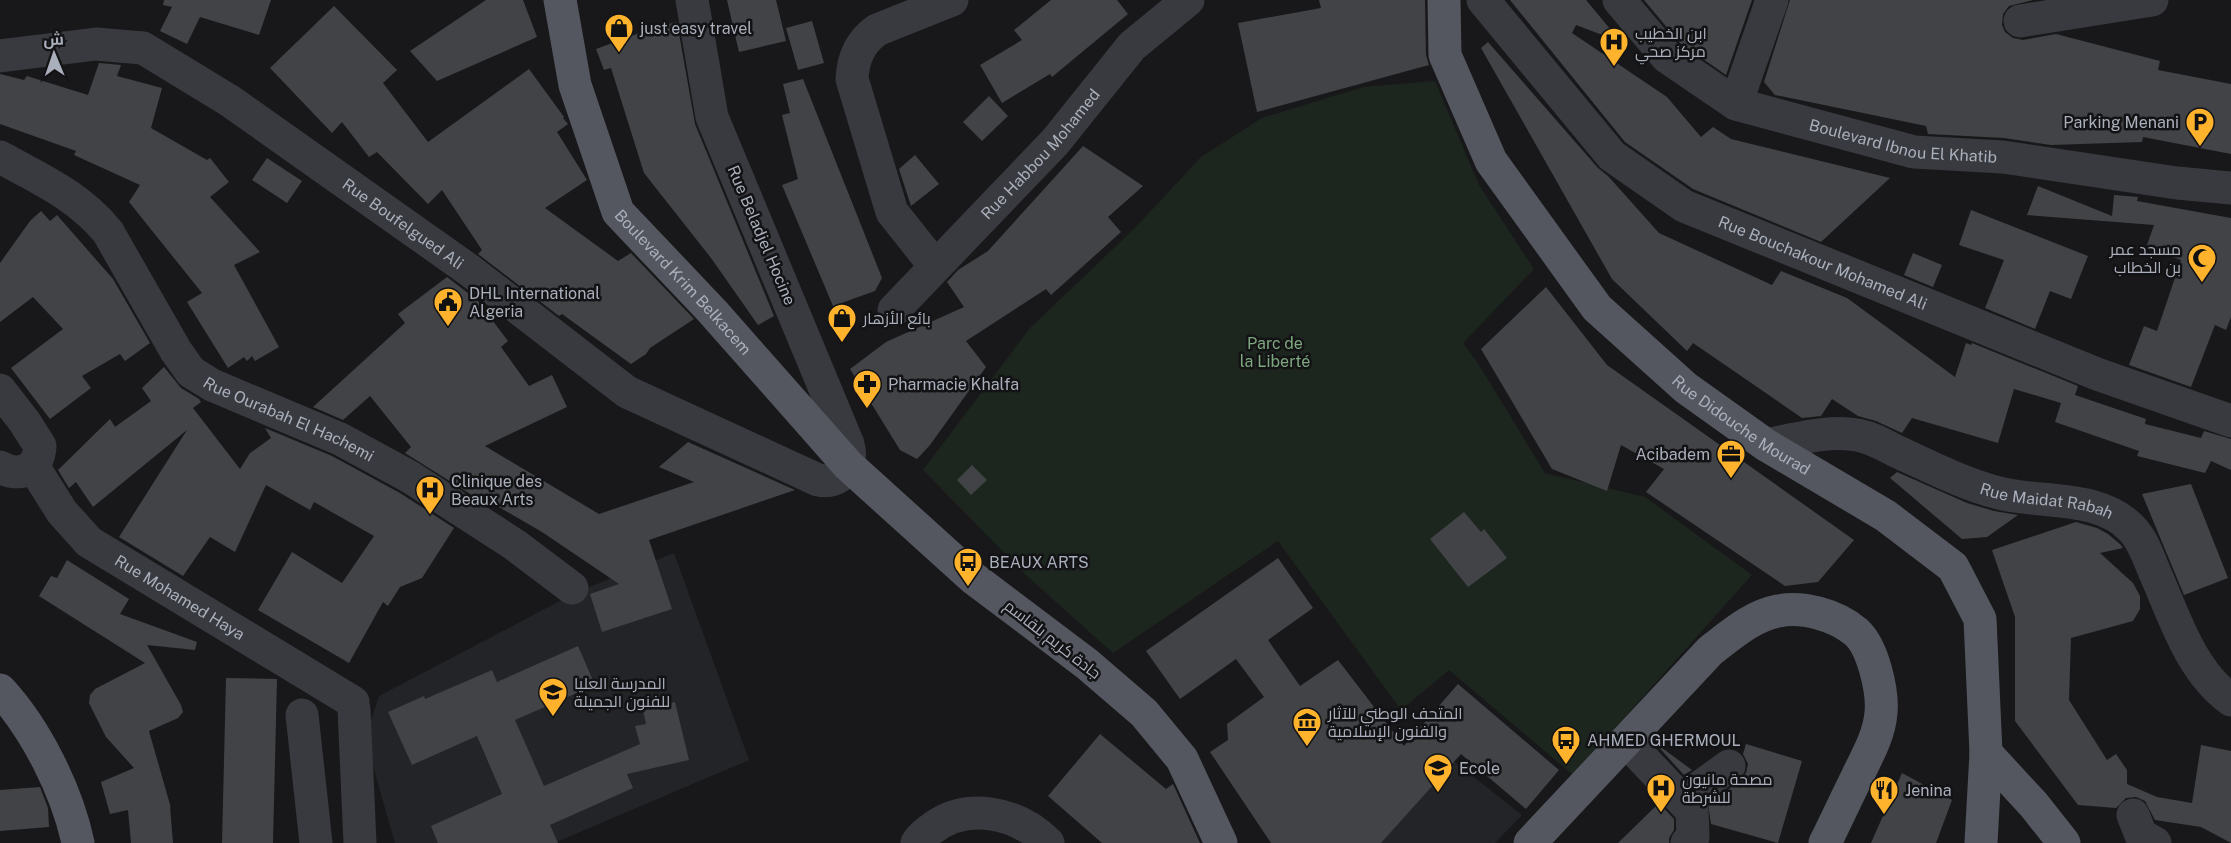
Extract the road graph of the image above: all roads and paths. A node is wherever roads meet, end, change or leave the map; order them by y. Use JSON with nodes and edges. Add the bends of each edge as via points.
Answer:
{"nodes":[{"id":1,"x":560,"y":0,"type":"edge"},
{"id":2,"x":692,"y":0,"type":"edge"},
{"id":3,"x":952,"y":0,"type":"edge"},
{"id":4,"x":1188,"y":0,"type":"edge"},
{"id":5,"x":1444,"y":0,"type":"edge"},
{"id":6,"x":1483,"y":0,"type":"edge"},
{"id":7,"x":1772,"y":0,"type":"edge"},
{"id":8,"x":2152,"y":0,"type":"edge"},
{"id":9,"x":1621,"y":1,"type":"edge"},
{"id":10,"x":2020,"y":21,"type":"dead end"},
{"id":11,"x":0,"y":56,"type":"edge"},
{"id":12,"x":1736,"y":104,"type":"junction"},
{"id":13,"x":0,"y":157,"type":"edge"},
{"id":14,"x":2231,"y":188,"type":"edge"},
{"id":15,"x":935,"y":266,"type":"junction"},
{"id":16,"x":894,"y":310,"type":"dead end"},
{"id":17,"x":0,"y":390,"type":"edge"},
{"id":18,"x":2231,"y":421,"type":"edge"},
{"id":19,"x":1766,"y":446,"type":"junction"},
{"id":20,"x":848,"y":465,"type":"junction"},
{"id":21,"x":33,"y":466,"type":"junction"},
{"id":22,"x":0,"y":467,"type":"edge"},
{"id":23,"x":572,"y":588,"type":"dead end"},
{"id":24,"x":0,"y":690,"type":"edge"},
{"id":25,"x":2231,"y":700,"type":"edge"},
{"id":26,"x":302,"y":715,"type":"dead end"},
{"id":27,"x":1626,"y":741,"type":"junction"},
{"id":28,"x":1986,"y":753,"type":"junction"},
{"id":29,"x":1729,"y":766,"type":"dead end"},
{"id":30,"x":1682,"y":800,"type":"junction"},
{"id":31,"x":2133,"y":815,"type":"dead end"},
{"id":32,"x":78,"y":843,"type":"edge"},
{"id":33,"x":316,"y":843,"type":"edge"},
{"id":34,"x":360,"y":843,"type":"edge"},
{"id":35,"x":917,"y":843,"type":"edge"},
{"id":36,"x":1048,"y":843,"type":"edge"},
{"id":37,"x":1221,"y":843,"type":"edge"},
{"id":38,"x":1530,"y":843,"type":"edge"},
{"id":39,"x":1688,"y":843,"type":"edge"},
{"id":40,"x":1825,"y":843,"type":"edge"},
{"id":41,"x":1981,"y":843,"type":"edge"},
{"id":42,"x":2064,"y":843,"type":"edge"},
{"id":43,"x":2155,"y":843,"type":"edge"}],
"edges":[{"from":1,"to":20,"type":"main road","name":"Boulevard Krim Belkacem","via":[[575,85],[618,212]]},
{"from":2,"to":20,"type":"street","name":"Rue Beladjel Hocine","via":[[712,117],[848,444]]},
{"from":3,"to":15,"type":"street","via":[[868,36],[852,67],[852,79],[892,212]]},
{"from":4,"to":15,"type":"street","name":"Rue Habbou Mohamed","via":[[1132,46],[1055,142]]},
{"from":5,"to":19,"type":"main road","name":"Rue Didouche Mourad","via":[[1445,55],[1491,161],[1597,308],[1686,388]]},
{"from":6,"to":18,"type":"street","name":"Rue Bouchakour Mohamed Ali","via":[[1612,156],[1684,206],[2097,374]]},
{"from":7,"to":12,"type":"street"},
{"from":8,"to":10,"type":"street"},
{"from":9,"to":12,"type":"street","name":"Boulevard Ibnou El Khatib","via":[[1666,57]]},
{"from":11,"to":20,"type":"street","name":"Rue Boufelgued Ali","via":[[96,44],[142,48],[230,101],[450,256],[627,392],[818,480],[838,479]]},
{"from":12,"to":14,"type":"street","name":"Boulevard Ibnou El Khatib","via":[[1914,152],[2003,157]]},
{"from":13,"to":23,"type":"street","name":"Rue Ourabah El Hachemi","via":[[73,197],[94,215],[191,372],[212,385],[340,439],[410,477],[515,545]]},
{"from":15,"to":16,"type":"street","name":"Rue Habbou Mohamed"},
{"from":17,"to":21,"type":"street","via":[[39,441],[39,457]]},
{"from":19,"to":25,"type":"street","name":"Rue Maidat Rabah","via":[[1816,436],[1865,437],[2000,494],[2115,513],[2133,530],[2146,552],[2195,660]]},
{"from":19,"to":28,"type":"main road","name":"Rue Didouche Mourad","via":[[1886,516],[1953,567],[1980,619]]},
{"from":20,"to":37,"type":"main road","name":"جادة كريم بلقاسم","via":[[973,578],[1088,664],[1144,713],[1182,759]]},
{"from":21,"to":22,"type":"street","via":[[18,473]]},
{"from":21,"to":34,"type":"street","name":"Rue Mohamed Haya","via":[[62,512],[89,542],[353,705]]},
{"from":24,"to":32,"type":"main road","via":[[13,704],[56,774]]},
{"from":26,"to":33,"type":"street"},
{"from":27,"to":30,"type":"street"},
{"from":27,"to":38,"type":"main road"},
{"from":27,"to":40,"type":"main road","via":[[1712,650],[1745,624],[1779,611],[1806,611],[1832,619],[1856,632],[1866,646],[1880,688],[1881,713],[1876,737]]},
{"from":28,"to":41,"type":"main road","name":"Rue Didouche Mourad"},
{"from":28,"to":42,"type":"main road"},
{"from":29,"to":30,"type":"street"},
{"from":30,"to":39,"type":"street","via":[[1692,811],[1693,837]]},
{"from":31,"to":43,"type":"street","via":[[2141,835]]},
{"from":35,"to":36,"type":"street","via":[[937,824],[955,815],[980,811],[1023,825]]}]}
